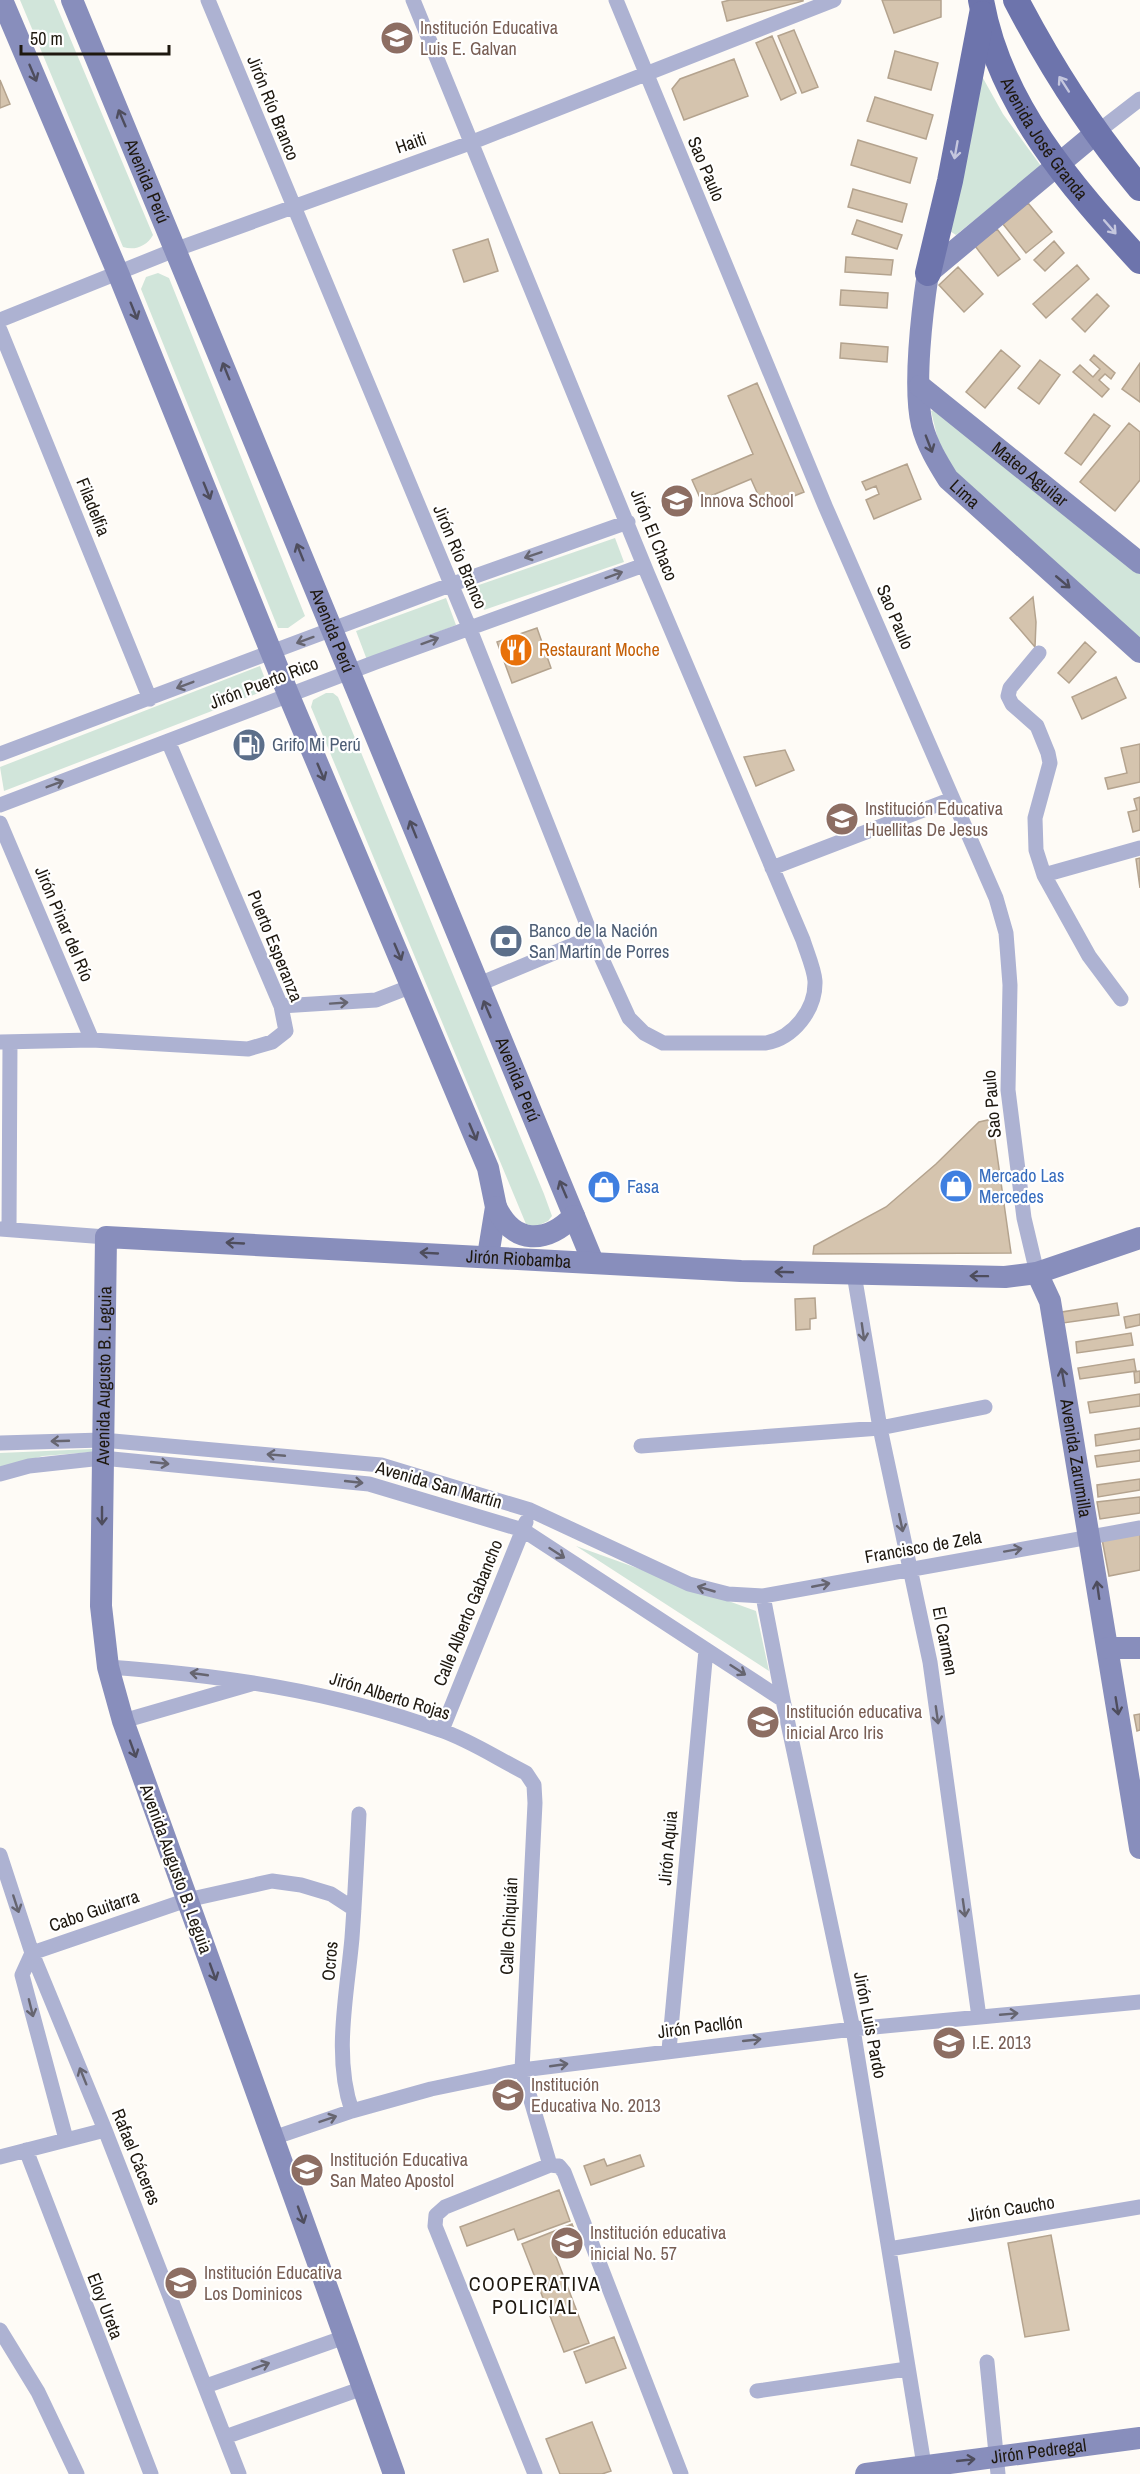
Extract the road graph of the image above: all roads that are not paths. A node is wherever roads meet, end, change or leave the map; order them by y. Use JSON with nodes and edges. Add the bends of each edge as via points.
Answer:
{"nodes":[{"id":1,"x":2,"y":0,"type":"edge"},
{"id":2,"x":72,"y":0,"type":"edge"},
{"id":3,"x":208,"y":0,"type":"edge"},
{"id":4,"x":413,"y":0,"type":"edge"},
{"id":5,"x":616,"y":0,"type":"edge"},
{"id":6,"x":1016,"y":0,"type":"edge"},
{"id":7,"x":824,"y":2,"type":"edge"},
{"id":8,"x":982,"y":6,"type":"edge"},
{"id":9,"x":646,"y":74,"type":"junction"},
{"id":10,"x":1140,"y":99,"type":"edge"},
{"id":11,"x":1096,"y":133,"type":"junction"},
{"id":12,"x":470,"y":143,"type":"junction"},
{"id":13,"x":1057,"y":164,"type":"junction"},
{"id":14,"x":1140,"y":188,"type":"edge"},
{"id":15,"x":292,"y":206,"type":"junction"},
{"id":16,"x":177,"y":249,"type":"junction"},
{"id":17,"x":1140,"y":261,"type":"edge"},
{"id":18,"x":118,"y":273,"type":"junction"},
{"id":19,"x":928,"y":273,"type":"junction"},
{"id":20,"x":0,"y":320,"type":"edge"},
{"id":21,"x":0,"y":330,"type":"edge"},
{"id":22,"x":920,"y":386,"type":"junction"},
{"id":23,"x":628,"y":522,"type":"junction"},
{"id":24,"x":1140,"y":563,"type":"edge"},
{"id":25,"x":645,"y":565,"type":"junction"},
{"id":26,"x":450,"y":585,"type":"junction"},
{"id":27,"x":469,"y":627,"type":"junction"},
{"id":28,"x":332,"y":630,"type":"junction"},
{"id":29,"x":272,"y":652,"type":"junction"},
{"id":30,"x":1140,"y":652,"type":"edge"},
{"id":31,"x":1039,"y":653,"type":"dead end"},
{"id":32,"x":348,"y":672,"type":"junction"},
{"id":33,"x":289,"y":696,"type":"junction"},
{"id":34,"x":150,"y":699,"type":"junction"},
{"id":35,"x":168,"y":741,"type":"junction"},
{"id":36,"x":0,"y":754,"type":"edge"},
{"id":37,"x":952,"y":799,"type":"junction"},
{"id":38,"x":0,"y":805,"type":"edge"},
{"id":39,"x":0,"y":823,"type":"edge"},
{"id":40,"x":1140,"y":848,"type":"edge"},
{"id":41,"x":772,"y":868,"type":"junction"},
{"id":42,"x":1044,"y":875,"type":"junction"},
{"id":43,"x":592,"y":937,"type":"junction"},
{"id":44,"x":477,"y":985,"type":"junction"},
{"id":45,"x":412,"y":986,"type":"junction"},
{"id":46,"x":1121,"y":999,"type":"dead end"},
{"id":47,"x":281,"y":1006,"type":"junction"},
{"id":48,"x":92,"y":1040,"type":"junction"},
{"id":49,"x":5,"y":1042,"type":"edge"},
{"id":50,"x":740,"y":1043,"type":"joint"},
{"id":51,"x":496,"y":1207,"type":"junction"},
{"id":52,"x":574,"y":1216,"type":"junction"},
{"id":53,"x":4,"y":1229,"type":"edge"},
{"id":54,"x":106,"y":1237,"type":"junction"},
{"id":55,"x":1140,"y":1238,"type":"edge"},
{"id":56,"x":488,"y":1256,"type":"junction"},
{"id":57,"x":593,"y":1263,"type":"junction"},
{"id":58,"x":1037,"y":1273,"type":"junction"},
{"id":59,"x":854,"y":1274,"type":"junction"},
{"id":60,"x":985,"y":1407,"type":"dead end"},
{"id":61,"x":880,"y":1428,"type":"junction"},
{"id":62,"x":0,"y":1443,"type":"edge"},
{"id":63,"x":641,"y":1446,"type":"dead end"},
{"id":64,"x":102,"y":1449,"type":"junction"},
{"id":65,"x":0,"y":1474,"type":"edge"},
{"id":66,"x":530,"y":1510,"type":"junction"},
{"id":67,"x":1140,"y":1528,"type":"edge"},
{"id":68,"x":523,"y":1530,"type":"junction"},
{"id":69,"x":1090,"y":1536,"type":"junction"},
{"id":70,"x":911,"y":1569,"type":"junction"},
{"id":71,"x":763,"y":1596,"type":"junction"},
{"id":72,"x":1108,"y":1648,"type":"junction"},
{"id":73,"x":1140,"y":1648,"type":"edge"},
{"id":74,"x":706,"y":1650,"type":"junction"},
{"id":75,"x":108,"y":1666,"type":"junction"},
{"id":76,"x":257,"y":1682,"type":"junction"},
{"id":77,"x":783,"y":1700,"type":"junction"},
{"id":78,"x":123,"y":1720,"type":"junction"},
{"id":79,"x":442,"y":1730,"type":"junction"},
{"id":80,"x":534,"y":1785,"type":"joint"},
{"id":81,"x":359,"y":1814,"type":"dead end"},
{"id":82,"x":1140,"y":1848,"type":"edge"},
{"id":83,"x":0,"y":1855,"type":"edge"},
{"id":84,"x":187,"y":1900,"type":"junction"},
{"id":85,"x":354,"y":1909,"type":"junction"},
{"id":86,"x":32,"y":1953,"type":"junction"},
{"id":87,"x":1140,"y":2002,"type":"edge"},
{"id":88,"x":979,"y":2017,"type":"junction"},
{"id":89,"x":853,"y":2029,"type":"junction"},
{"id":90,"x":669,"y":2050,"type":"junction"},
{"id":91,"x":522,"y":2070,"type":"junction"},
{"id":92,"x":352,"y":2111,"type":"junction"},
{"id":93,"x":105,"y":2130,"type":"junction"},
{"id":94,"x":273,"y":2138,"type":"junction"},
{"id":95,"x":66,"y":2139,"type":"junction"},
{"id":96,"x":26,"y":2151,"type":"junction"},
{"id":97,"x":0,"y":2157,"type":"edge"},
{"id":98,"x":550,"y":2165,"type":"junction"},
{"id":99,"x":1140,"y":2207,"type":"edge"},
{"id":100,"x":889,"y":2248,"type":"junction"},
{"id":101,"x":0,"y":2330,"type":"edge"},
{"id":102,"x":345,"y":2337,"type":"junction"},
{"id":103,"x":987,"y":2362,"type":"dead end"},
{"id":104,"x":907,"y":2370,"type":"junction"},
{"id":105,"x":206,"y":2386,"type":"junction"},
{"id":106,"x":363,"y":2388,"type":"junction"},
{"id":107,"x":757,"y":2391,"type":"dead end"},
{"id":108,"x":225,"y":2437,"type":"junction"},
{"id":109,"x":1140,"y":2438,"type":"edge"},
{"id":110,"x":996,"y":2456,"type":"edge"},
{"id":111,"x":924,"y":2465,"type":"junction"},
{"id":112,"x":78,"y":2474,"type":"edge"},
{"id":113,"x":151,"y":2474,"type":"edge"},
{"id":114,"x":239,"y":2474,"type":"edge"},
{"id":115,"x":394,"y":2474,"type":"edge"},
{"id":116,"x":535,"y":2474,"type":"edge"},
{"id":117,"x":681,"y":2474,"type":"edge"},
{"id":118,"x":866,"y":2474,"type":"edge"}],
"edges":[{"from":1,"to":18,"type":"main road","one_way":true},
{"from":16,"to":2,"type":"main road","name":"Avenida Perú","one_way":true},
{"from":3,"to":15,"type":"street","name":"Jirón Río Branco"},
{"from":4,"to":12,"type":"street","name":"Jirón El Chaco"},
{"from":5,"to":9,"type":"street","name":"Sao Paulo"},
{"from":11,"to":6,"type":"main road","one_way":true},
{"from":7,"to":9,"type":"street","name":"Haiti"},
{"from":8,"to":13,"type":"main road","name":"Avenida José Granda","via":[[997,62],[1026,118]]},
{"from":8,"to":19,"type":"main road","one_way":true,"via":[[950,181]]},
{"from":9,"to":12,"type":"street","name":"Haiti"},
{"from":9,"to":37,"type":"street","name":"Sao Paulo"},
{"from":10,"to":11,"type":"street"},
{"from":11,"to":13,"type":"main road"},
{"from":11,"to":14,"type":"main road"},
{"from":12,"to":15,"type":"street","name":"Haiti"},
{"from":12,"to":23,"type":"street","name":"Jirón El Chaco"},
{"from":13,"to":17,"type":"main road","name":"Avenida José Granda","one_way":true},
{"from":13,"to":19,"type":"main road"},
{"from":15,"to":16,"type":"street","name":"Haiti"},
{"from":15,"to":26,"type":"street","name":"Jirón Río Branco"},
{"from":16,"to":18,"type":"street","name":"Haiti"},
{"from":28,"to":16,"type":"main road","name":"Avenida Perú","one_way":true},
{"from":18,"to":20,"type":"street","name":"Haiti"},
{"from":18,"to":29,"type":"main road","one_way":true},
{"from":19,"to":22,"type":"main road","name":"Lima","via":[[921,328]]},
{"from":21,"to":34,"type":"street","name":"Filadelfia"},
{"from":22,"to":24,"type":"main road","name":"Mateo Aguilar"},
{"from":22,"to":30,"type":"main road","name":"Lima","one_way":true,"via":[[922,425],[934,457],[948,479]]},
{"from":23,"to":25,"type":"street","name":"Jirón El Chaco"},
{"from":23,"to":26,"type":"street","name":"Jirón Puerto Rico","one_way":true},
{"from":27,"to":25,"type":"street","name":"Jirón Puerto Rico","one_way":true},
{"from":25,"to":41,"type":"street","name":"Jirón El Chaco"},
{"from":26,"to":27,"type":"street","name":"Jirón Río Branco"},
{"from":26,"to":28,"type":"street","name":"Jirón Puerto Rico"},
{"from":32,"to":27,"type":"street","name":"Jirón Puerto Rico","one_way":true},
{"from":27,"to":43,"type":"street","name":"Jirón Río Branco"},
{"from":28,"to":29,"type":"street","name":"Jirón Puerto Rico","one_way":true},
{"from":28,"to":32,"type":"main road","name":"Avenida Perú"},
{"from":29,"to":33,"type":"main road"},
{"from":29,"to":34,"type":"street","name":"Jirón Puerto Rico","one_way":true},
{"from":31,"to":42,"type":"street","via":[[1010,688],[1008,696],[1037,726],[1048,753],[1050,763],[1035,818],[1036,850]]},
{"from":32,"to":33,"type":"street","name":"Jirón Puerto Rico"},
{"from":44,"to":32,"type":"main road","name":"Avenida Perú","one_way":true},
{"from":33,"to":35,"type":"street","name":"Jirón Puerto Rico"},
{"from":33,"to":45,"type":"main road","one_way":true},
{"from":34,"to":36,"type":"street","name":"Jirón Puerto Rico"},
{"from":38,"to":35,"type":"street","name":"Jirón Puerto Rico","one_way":true},
{"from":35,"to":47,"type":"street","name":"Puerto Esperanza"},
{"from":37,"to":41,"type":"street"},
{"from":37,"to":58,"type":"street","name":"Sao Paulo","via":[[991,887],[1006,933],[1010,985],[1008,1090],[1024,1218]]},
{"from":39,"to":48,"type":"street","name":"Jirón Pinar del Río"},
{"from":40,"to":42,"type":"street"},
{"from":41,"to":50,"type":"street","name":"Jirón El Chaco","via":[[803,940],[814,977],[814,995],[796,1027],[783,1039]]},
{"from":42,"to":46,"type":"street","via":[[1089,956]]},
{"from":43,"to":44,"type":"street"},
{"from":43,"to":50,"type":"street","name":"Jirón Río Branco","via":[[629,1018],[644,1033],[663,1043]]},
{"from":52,"to":44,"type":"main road","name":"Avenida Perú","one_way":true},
{"from":47,"to":45,"type":"street","one_way":true,"via":[[376,1000]]},
{"from":45,"to":51,"type":"main road","one_way":true,"via":[[488,1168]]},
{"from":47,"to":48,"type":"street","name":"Puerto Esperanza","via":[[286,1031],[272,1042],[248,1049]]},
{"from":48,"to":49,"type":"street","name":"Puerto Esperanza"},
{"from":49,"to":53,"type":"street"},
{"from":51,"to":52,"type":"main road","via":[[502,1220],[515,1232],[532,1237],[549,1235]]},
{"from":51,"to":56,"type":"main road"},
{"from":52,"to":57,"type":"main road","name":"Avenida Perú"},
{"from":53,"to":54,"type":"street","name":"Jirón Riobamba"},
{"from":56,"to":54,"type":"main road","name":"Jirón Riobamba","one_way":true},
{"from":54,"to":64,"type":"main road","name":"Avenida Augusto B. Leguia"},
{"from":55,"to":58,"type":"main road","name":"Jirón Riobamba"},
{"from":56,"to":57,"type":"main road","name":"Jirón Riobamba"},
{"from":59,"to":57,"type":"main road","name":"Jirón Riobamba","one_way":true},
{"from":58,"to":59,"type":"main road","name":"Jirón Riobamba","one_way":true,"via":[[1005,1277]]},
{"from":69,"to":58,"type":"main road","name":"Avenida Zarumilla","one_way":true,"via":[[1050,1301]]},
{"from":59,"to":61,"type":"street","name":"El Carmen","one_way":true},
{"from":60,"to":61,"type":"street"},
{"from":61,"to":63,"type":"street"},
{"from":61,"to":70,"type":"street","name":"El Carmen","one_way":true},
{"from":64,"to":62,"type":"street","name":"Avenida San Martín","one_way":true},
{"from":64,"to":65,"type":"street","name":"Avenida San Martín"},
{"from":66,"to":64,"type":"street","name":"Avenida San Martín","one_way":true,"via":[[381,1465]]},
{"from":64,"to":68,"type":"street","name":"Avenida San Martín","one_way":true,"via":[[369,1484]]},
{"from":64,"to":75,"type":"main road","name":"Avenida Augusto B. Leguia","one_way":true,"via":[[101,1606]]},
{"from":66,"to":68,"type":"street","name":"Calle Alberto Gabancho"},
{"from":71,"to":66,"type":"street","name":"Avenida San Martín","one_way":true,"via":[[728,1594],[689,1584]]},
{"from":67,"to":69,"type":"street","name":"Francisco de Zela"},
{"from":68,"to":74,"type":"street","name":"Avenida San Martín","one_way":true},
{"from":68,"to":79,"type":"street","name":"Calle Alberto Gabancho"},
{"from":70,"to":69,"type":"street","name":"Francisco de Zela","one_way":true},
{"from":72,"to":69,"type":"main road","name":"Avenida Zarumilla","one_way":true},
{"from":71,"to":70,"type":"street","name":"Francisco de Zela","one_way":true},
{"from":70,"to":88,"type":"street","name":"El Carmen","one_way":true,"via":[[930,1662]]},
{"from":71,"to":77,"type":"street","name":"Jirón Luis Pardo"},
{"from":72,"to":73,"type":"main road"},
{"from":72,"to":82,"type":"main road","name":"Avenida Zarumilla","one_way":true},
{"from":74,"to":77,"type":"street","name":"Avenida San Martín","one_way":true},
{"from":74,"to":90,"type":"street","name":"Jirón Aquia"},
{"from":76,"to":75,"type":"street","name":"Jirón Alberto Rojas","one_way":true},
{"from":75,"to":78,"type":"main road","name":"Avenida Augusto B. Leguia"},
{"from":76,"to":78,"type":"street","name":"Jirón Alberto Rojas"},
{"from":76,"to":79,"type":"street","name":"Jirón Alberto Rojas","via":[[303,1690]]},
{"from":77,"to":89,"type":"street","name":"Jirón Luis Pardo"},
{"from":78,"to":84,"type":"main road","name":"Avenida Augusto B. Leguia","one_way":true},
{"from":79,"to":80,"type":"street","name":"Jirón Alberto Rojas","via":[[526,1773]]},
{"from":80,"to":91,"type":"street","name":"Calle Chiquián"},
{"from":81,"to":85,"type":"street","name":"Ocros"},
{"from":83,"to":86,"type":"street","name":"Rafael Cáceres","one_way":true},
{"from":84,"to":85,"type":"street","name":"Cabo Guitarra","via":[[272,1881],[331,1894]]},
{"from":84,"to":86,"type":"street","name":"Cabo Guitarra"},
{"from":84,"to":94,"type":"main road","name":"Avenida Augusto B. Leguia","one_way":true},
{"from":85,"to":92,"type":"street","name":"Ocros","via":[[341,2047],[343,2086]]},
{"from":93,"to":86,"type":"street","name":"Rafael Cáceres","one_way":true},
{"from":86,"to":95,"type":"street","name":"Cabo Guitarra","one_way":true,"via":[[22,1975]]},
{"from":88,"to":87,"type":"street","name":"Jirón Pacllón","one_way":true},
{"from":88,"to":89,"type":"street","name":"Jirón Pacllón"},
{"from":90,"to":89,"type":"street","name":"Jirón Pacllón","one_way":true},
{"from":89,"to":100,"type":"street","name":"Jirón Luis Pardo"},
{"from":91,"to":90,"type":"street","name":"Jirón Pacllón","one_way":true},
{"from":91,"to":92,"type":"street","name":"Jirón Pacllón"},
{"from":91,"to":98,"type":"street","name":"Calle Chiquián"},
{"from":94,"to":92,"type":"street","name":"Jirón Pacllón","one_way":true},
{"from":93,"to":95,"type":"street"},
{"from":93,"to":105,"type":"street","name":"Rafael Cáceres"},
{"from":94,"to":102,"type":"main road","name":"Avenida Augusto B. Leguia","one_way":true},
{"from":95,"to":96,"type":"street"},
{"from":96,"to":97,"type":"street"},
{"from":96,"to":113,"type":"street","name":"Eloy Ureta"},
{"from":98,"to":116,"type":"street","via":[[445,2207],[436,2215],[435,2226]]},
{"from":98,"to":117,"type":"street","via":[[559,2166],[564,2172]]},
{"from":99,"to":100,"type":"street","name":"Jirón Caucho"},
{"from":100,"to":104,"type":"street","name":"Jirón Luis Pardo"},
{"from":101,"to":112,"type":"street","via":[[38,2392]]},
{"from":105,"to":102,"type":"street","one_way":true},
{"from":102,"to":106,"type":"main road","name":"Avenida Augusto B. Leguia"},
{"from":103,"to":110,"type":"street"},
{"from":104,"to":107,"type":"street"},
{"from":104,"to":111,"type":"street","name":"Jirón Luis Pardo"},
{"from":105,"to":108,"type":"street","name":"Rafael Cáceres"},
{"from":106,"to":108,"type":"street"},
{"from":106,"to":115,"type":"main road","name":"Avenida Augusto B. Leguia"},
{"from":108,"to":114,"type":"street","name":"Rafael Cáceres"},
{"from":109,"to":110,"type":"main road","name":"Jirón Pedregal"},
{"from":111,"to":110,"type":"main road","name":"Jirón Pedregal","one_way":true},
{"from":111,"to":118,"type":"main road","name":"Jirón Pedregal"}]}
